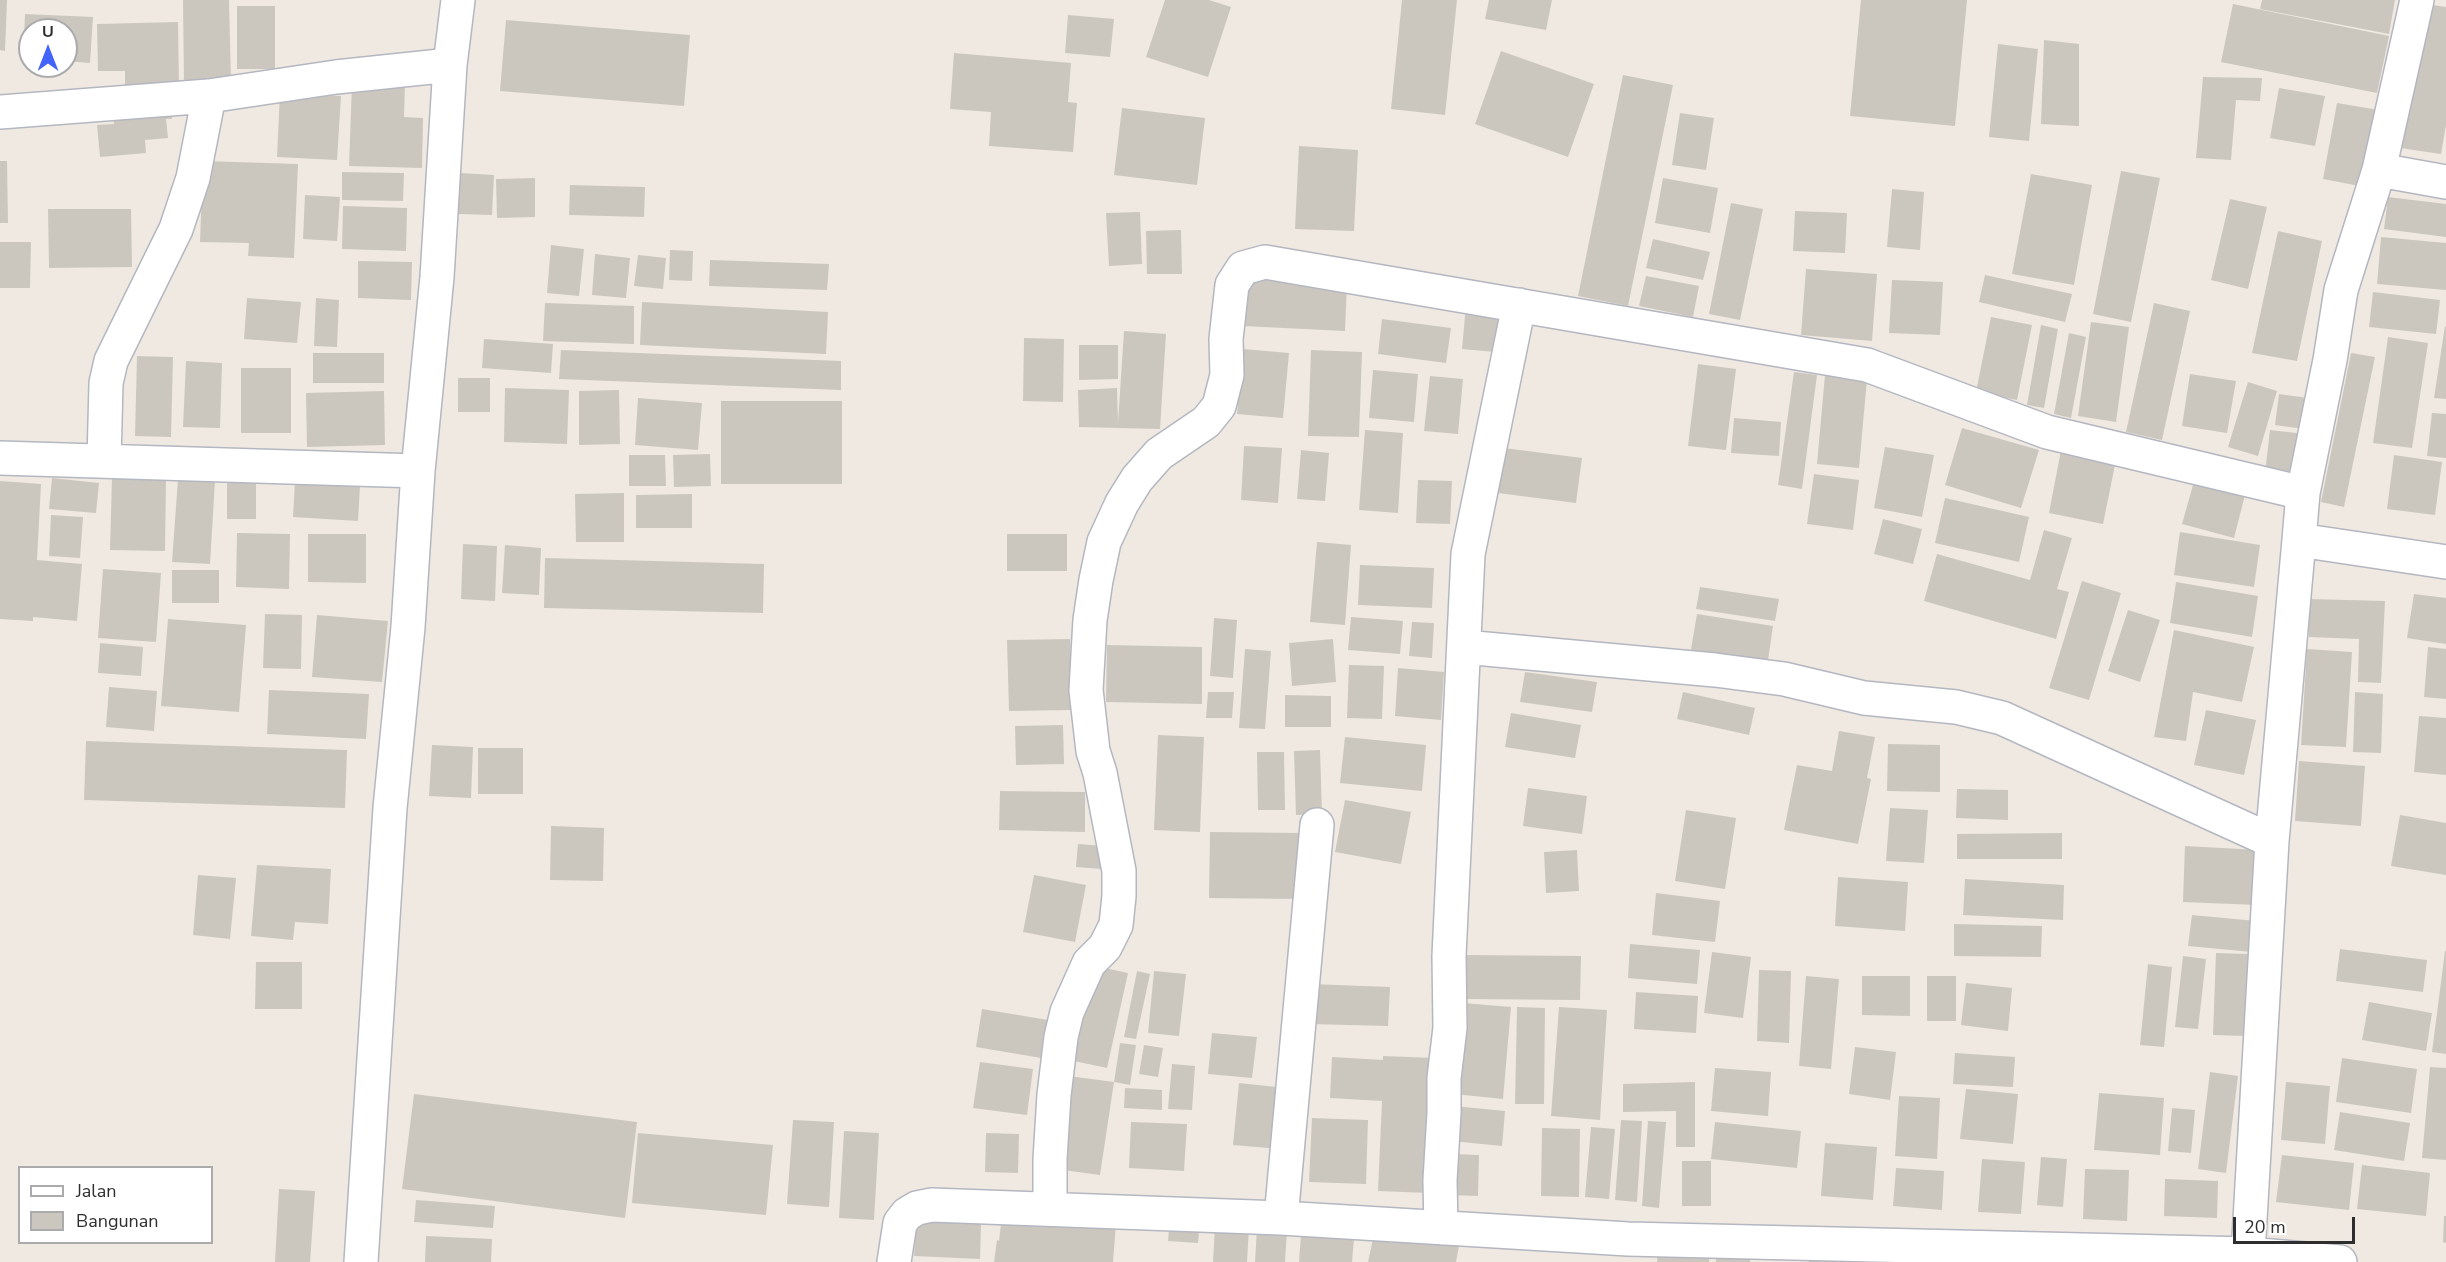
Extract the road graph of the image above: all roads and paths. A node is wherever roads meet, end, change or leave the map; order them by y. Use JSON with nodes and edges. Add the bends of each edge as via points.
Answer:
{"nodes":[{"id":1,"x":458,"y":0,"type":"edge"},
{"id":2,"x":2417,"y":0,"type":"edge"},
{"id":3,"x":450,"y":65,"type":"junction"},
{"id":4,"x":209,"y":96,"type":"junction"},
{"id":5,"x":0,"y":112,"type":"edge"},
{"id":6,"x":2379,"y":170,"type":"junction"},
{"id":7,"x":2446,"y":182,"type":"edge"},
{"id":8,"x":1519,"y":305,"type":"junction"},
{"id":9,"x":0,"y":458,"type":"edge"},
{"id":10,"x":104,"y":461,"type":"junction"},
{"id":11,"x":418,"y":471,"type":"junction"},
{"id":12,"x":2303,"y":493,"type":"junction"},
{"id":13,"x":2299,"y":540,"type":"junction"},
{"id":14,"x":2446,"y":562,"type":"edge"},
{"id":15,"x":1464,"y":647,"type":"junction"},
{"id":16,"x":1317,"y":825,"type":"dead end"},
{"id":17,"x":2272,"y":841,"type":"junction"},
{"id":18,"x":1050,"y":1209,"type":"junction"},
{"id":19,"x":1281,"y":1218,"type":"junction"},
{"id":20,"x":1441,"y":1228,"type":"junction"},
{"id":21,"x":1628,"y":1250,"type":"edge"},
{"id":22,"x":2248,"y":1254,"type":"junction"},
{"id":23,"x":361,"y":1262,"type":"edge"},
{"id":24,"x":894,"y":1262,"type":"edge"},
{"id":25,"x":2340,"y":1262,"type":"edge"}],
"edges":[{"from":1,"to":3,"type":"street"},
{"from":2,"to":6,"type":"street"},
{"from":3,"to":4,"type":"street"},
{"from":3,"to":11,"type":"street","via":[[437,277]]},
{"from":4,"to":5,"type":"street"},
{"from":4,"to":10,"type":"street","via":[[192,178],[176,229],[111,361],[106,383]]},
{"from":6,"to":7,"type":"street"},
{"from":6,"to":12,"type":"street","via":[[2341,290]]},
{"from":8,"to":12,"type":"street","via":[[1867,365],[2047,432]]},
{"from":8,"to":15,"type":"street","via":[[1468,554]]},
{"from":8,"to":18,"type":"street","via":[[1265,262],[1243,268],[1233,285],[1227,375],[1219,406],[1206,422],[1159,454],[1137,479],[1104,542],[1096,580],[1086,690],[1093,751],[1119,871],[1119,896],[1116,925],[1105,947],[1089,963],[1067,1012],[1061,1037],[1053,1106]]},
{"from":9,"to":10,"type":"street"},
{"from":10,"to":11,"type":"street"},
{"from":11,"to":23,"type":"street","via":[[390,808]]},
{"from":12,"to":13,"type":"street"},
{"from":13,"to":14,"type":"street"},
{"from":13,"to":17,"type":"street"},
{"from":15,"to":17,"type":"street","via":[[1784,679],[1864,698],[1956,707],[2002,718]]},
{"from":15,"to":20,"type":"street","via":[[1449,956],[1450,1028],[1444,1064]]},
{"from":16,"to":19,"type":"street"},
{"from":17,"to":22,"type":"street"},
{"from":18,"to":19,"type":"street"},
{"from":18,"to":24,"type":"street","via":[[932,1205],[917,1208],[900,1223]]},
{"from":19,"to":20,"type":"street"},
{"from":20,"to":21,"type":"street"},
{"from":21,"to":22,"type":"street"},
{"from":22,"to":25,"type":"street"}]}
